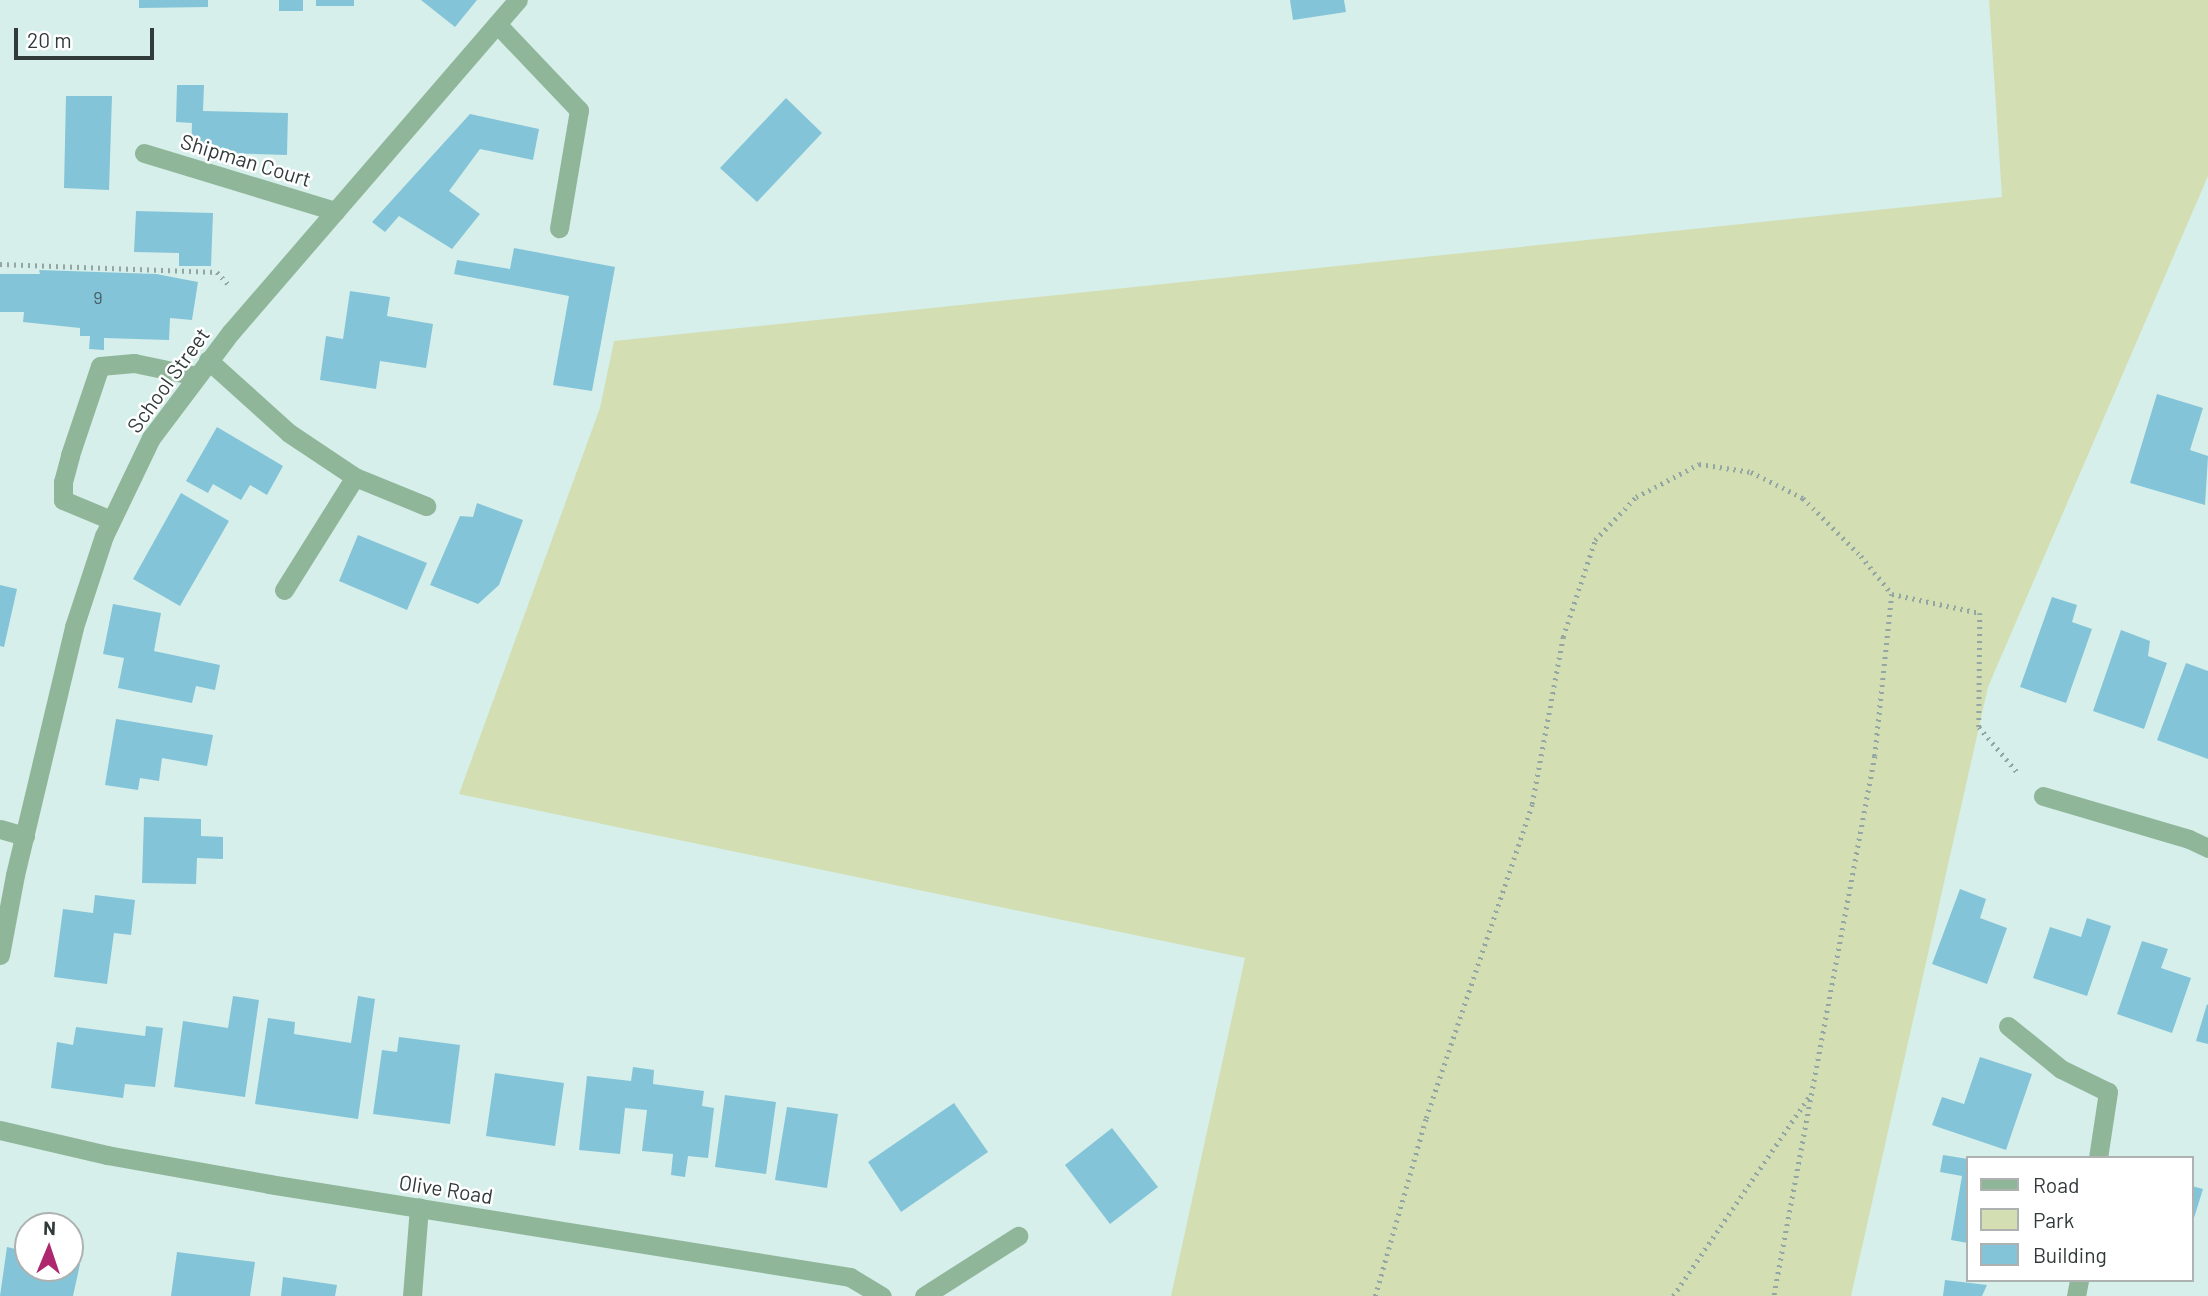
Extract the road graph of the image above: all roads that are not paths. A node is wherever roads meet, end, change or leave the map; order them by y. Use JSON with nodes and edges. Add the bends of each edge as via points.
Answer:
{"nodes":[{"id":1,"x":518,"y":0,"type":"edge"},
{"id":2,"x":498,"y":24,"type":"junction"},
{"id":3,"x":144,"y":153,"type":"dead end"},
{"id":4,"x":335,"y":211,"type":"junction"},
{"id":5,"x":559,"y":228,"type":"dead end"},
{"id":6,"x":202,"y":368,"type":"junction"},
{"id":7,"x":355,"y":477,"type":"junction"},
{"id":8,"x":426,"y":506,"type":"dead end"},
{"id":9,"x":111,"y":520,"type":"junction"},
{"id":10,"x":284,"y":590,"type":"dead end"},
{"id":11,"x":2043,"y":796,"type":"road end"},
{"id":12,"x":0,"y":829,"type":"edge"},
{"id":13,"x":25,"y":836,"type":"junction"},
{"id":14,"x":2208,"y":848,"type":"edge"},
{"id":15,"x":0,"y":955,"type":"edge"},
{"id":16,"x":2007,"y":1026,"type":"dead end"},
{"id":17,"x":0,"y":1130,"type":"edge"},
{"id":18,"x":2098,"y":1156,"type":"edge"},
{"id":19,"x":419,"y":1207,"type":"junction"},
{"id":20,"x":1018,"y":1236,"type":"dead end"},
{"id":21,"x":412,"y":1296,"type":"edge"},
{"id":22,"x":882,"y":1296,"type":"edge"},
{"id":23,"x":924,"y":1296,"type":"edge"}],
"edges":[{"from":1,"to":2,"type":"street","name":"School Street"},
{"from":2,"to":4,"type":"street","name":"School Street"},
{"from":2,"to":5,"type":"street","via":[[579,110]]},
{"from":3,"to":4,"type":"street","name":"Shipman Court"},
{"from":4,"to":6,"type":"street","name":"School Street"},
{"from":6,"to":7,"type":"street"},
{"from":6,"to":9,"type":"street","name":"School Street","via":[[151,438]]},
{"from":6,"to":9,"type":"street","via":[[134,363],[100,366],[70,455],[63,500]]},
{"from":7,"to":8,"type":"street"},
{"from":7,"to":10,"type":"street"},
{"from":9,"to":13,"type":"street","name":"School Street","via":[[74,627]]},
{"from":11,"to":14,"type":"street"},
{"from":12,"to":13,"type":"street"},
{"from":13,"to":15,"type":"street","name":"School Street"},
{"from":16,"to":18,"type":"street","via":[[2061,1069],[2108,1092]]},
{"from":17,"to":19,"type":"street","name":"Olive Road","via":[[107,1155]]},
{"from":19,"to":21,"type":"street"},
{"from":19,"to":22,"type":"street","name":"Olive Road","via":[[850,1277]]},
{"from":20,"to":23,"type":"street"}]}
